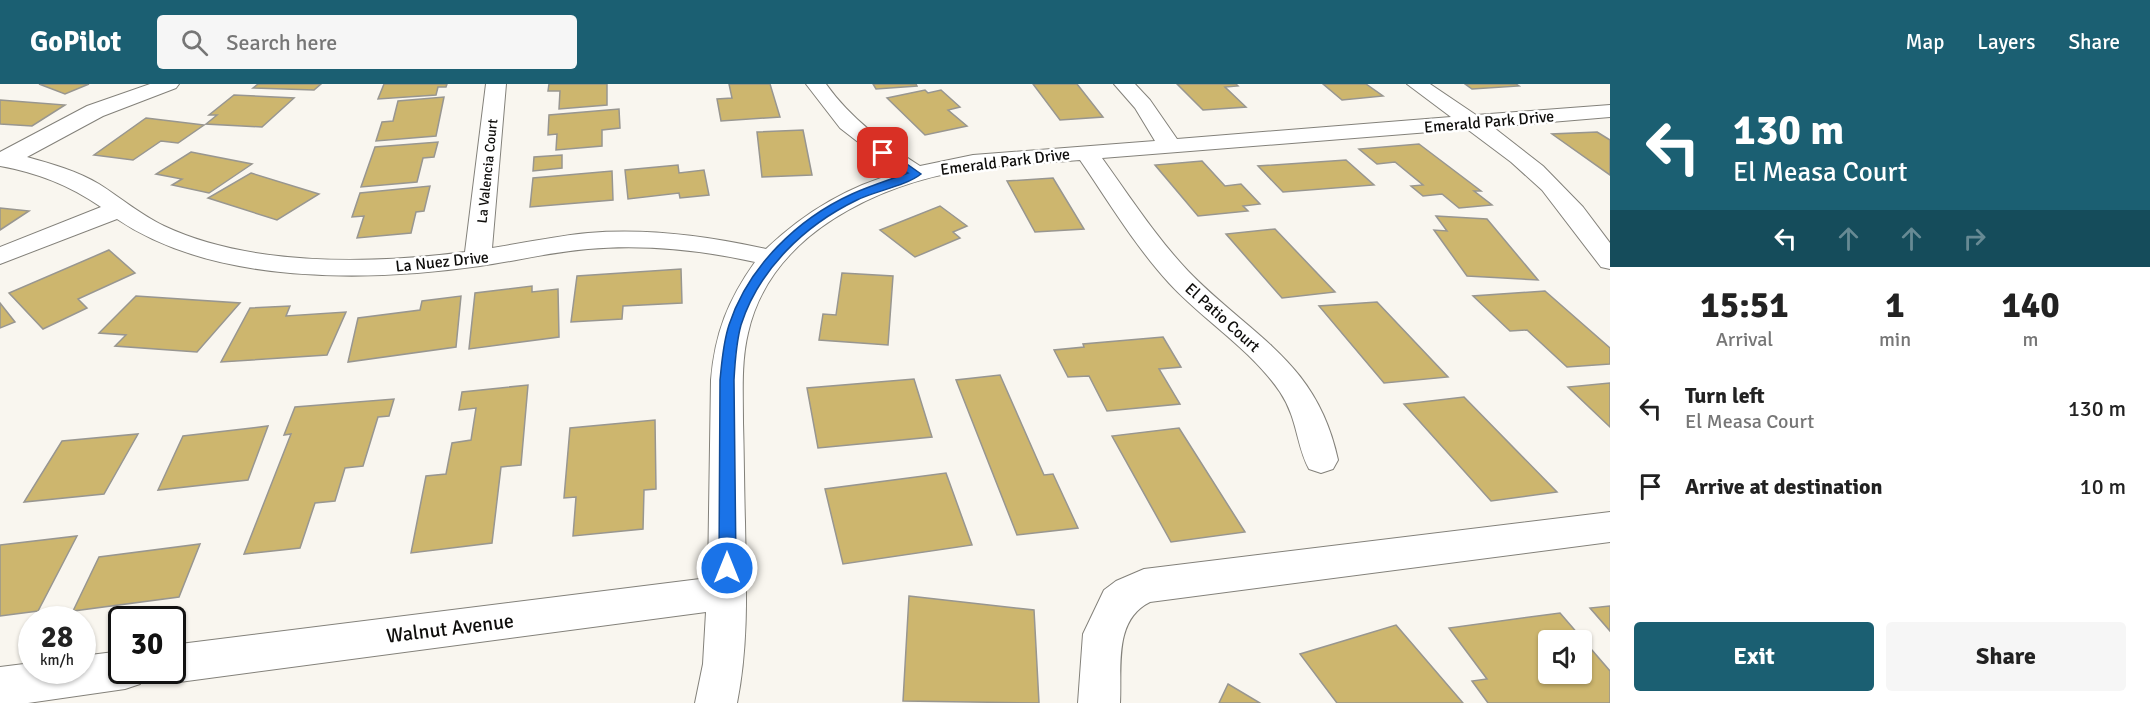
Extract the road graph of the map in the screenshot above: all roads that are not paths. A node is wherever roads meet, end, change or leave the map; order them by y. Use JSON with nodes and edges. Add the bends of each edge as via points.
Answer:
{"nodes":[{"id":1,"x":169,"y":84,"type":"edge"},
{"id":2,"x":496,"y":84,"type":"edge"},
{"id":3,"x":816,"y":84,"type":"edge"},
{"id":4,"x":1124,"y":84,"type":"edge"},
{"id":5,"x":1417,"y":84,"type":"edge"},
{"id":6,"x":1610,"y":111,"type":"edge"},
{"id":7,"x":1470,"y":122,"type":"junction"},
{"id":8,"x":1170,"y":146,"type":"junction"},
{"id":9,"x":1086,"y":152,"type":"junction"},
{"id":10,"x":2,"y":159,"type":"edge"},
{"id":11,"x":916,"y":174,"type":"junction"},
{"id":12,"x":119,"y":209,"type":"junction"},
{"id":13,"x":0,"y":256,"type":"edge"},
{"id":14,"x":478,"y":258,"type":"junction"},
{"id":15,"x":773,"y":258,"type":"junction"},
{"id":16,"x":1610,"y":261,"type":"edge"},
{"id":17,"x":1321,"y":460,"type":"dead end"},
{"id":18,"x":1610,"y":527,"type":"edge"},
{"id":19,"x":728,"y":592,"type":"junction"},
{"id":20,"x":186,"y":662,"type":"edge"},
{"id":21,"x":108,"y":672,"type":"edge"},
{"id":22,"x":0,"y":687,"type":"edge"},
{"id":23,"x":716,"y":703,"type":"edge"},
{"id":24,"x":1099,"y":703,"type":"edge"}],
"edges":[{"from":1,"to":10,"type":"street","name":"La Nuez Drive","via":[[95,111]]},
{"from":2,"to":14,"type":"street","name":"La Valencia Court"},
{"from":3,"to":11,"type":"street","via":[[854,130]]},
{"from":4,"to":8,"type":"street","via":[[1143,104]]},
{"from":5,"to":7,"type":"street"},
{"from":6,"to":7,"type":"street","name":"Emerald Park Drive"},
{"from":7,"to":8,"type":"street","name":"Emerald Park Drive"},
{"from":7,"to":16,"type":"street","via":[[1549,183]]},
{"from":8,"to":9,"type":"street","name":"Emerald Park Drive"},
{"from":9,"to":11,"type":"street","name":"Emerald Park Drive","via":[[973,162]]},
{"from":9,"to":17,"type":"street","name":"El Patio Court","via":[[1177,275],[1279,369],[1300,397],[1314,428]]},
{"from":10,"to":12,"type":"street","name":"La Nuez Drive","via":[[69,178]]},
{"from":11,"to":15,"type":"street","name":"Emerald Park Drive","via":[[881,185],[831,209]]},
{"from":12,"to":13,"type":"street"},
{"from":12,"to":14,"type":"street","name":"La Nuez Drive","via":[[156,232],[183,242],[274,262],[363,267]]},
{"from":14,"to":15,"type":"street","name":"La Nuez Drive","via":[[623,240],[689,242]]},
{"from":15,"to":19,"type":"street","name":"Emerald Park Drive","via":[[745,300],[729,351]]},
{"from":18,"to":24,"type":"street","via":[[1144,586],[1118,602],[1103,634]]},
{"from":19,"to":20,"type":"street","name":"Walnut Avenue"},
{"from":19,"to":23,"type":"street","name":"Emerald Park Drive","via":[[724,664]]},
{"from":21,"to":22,"type":"street"}]}
